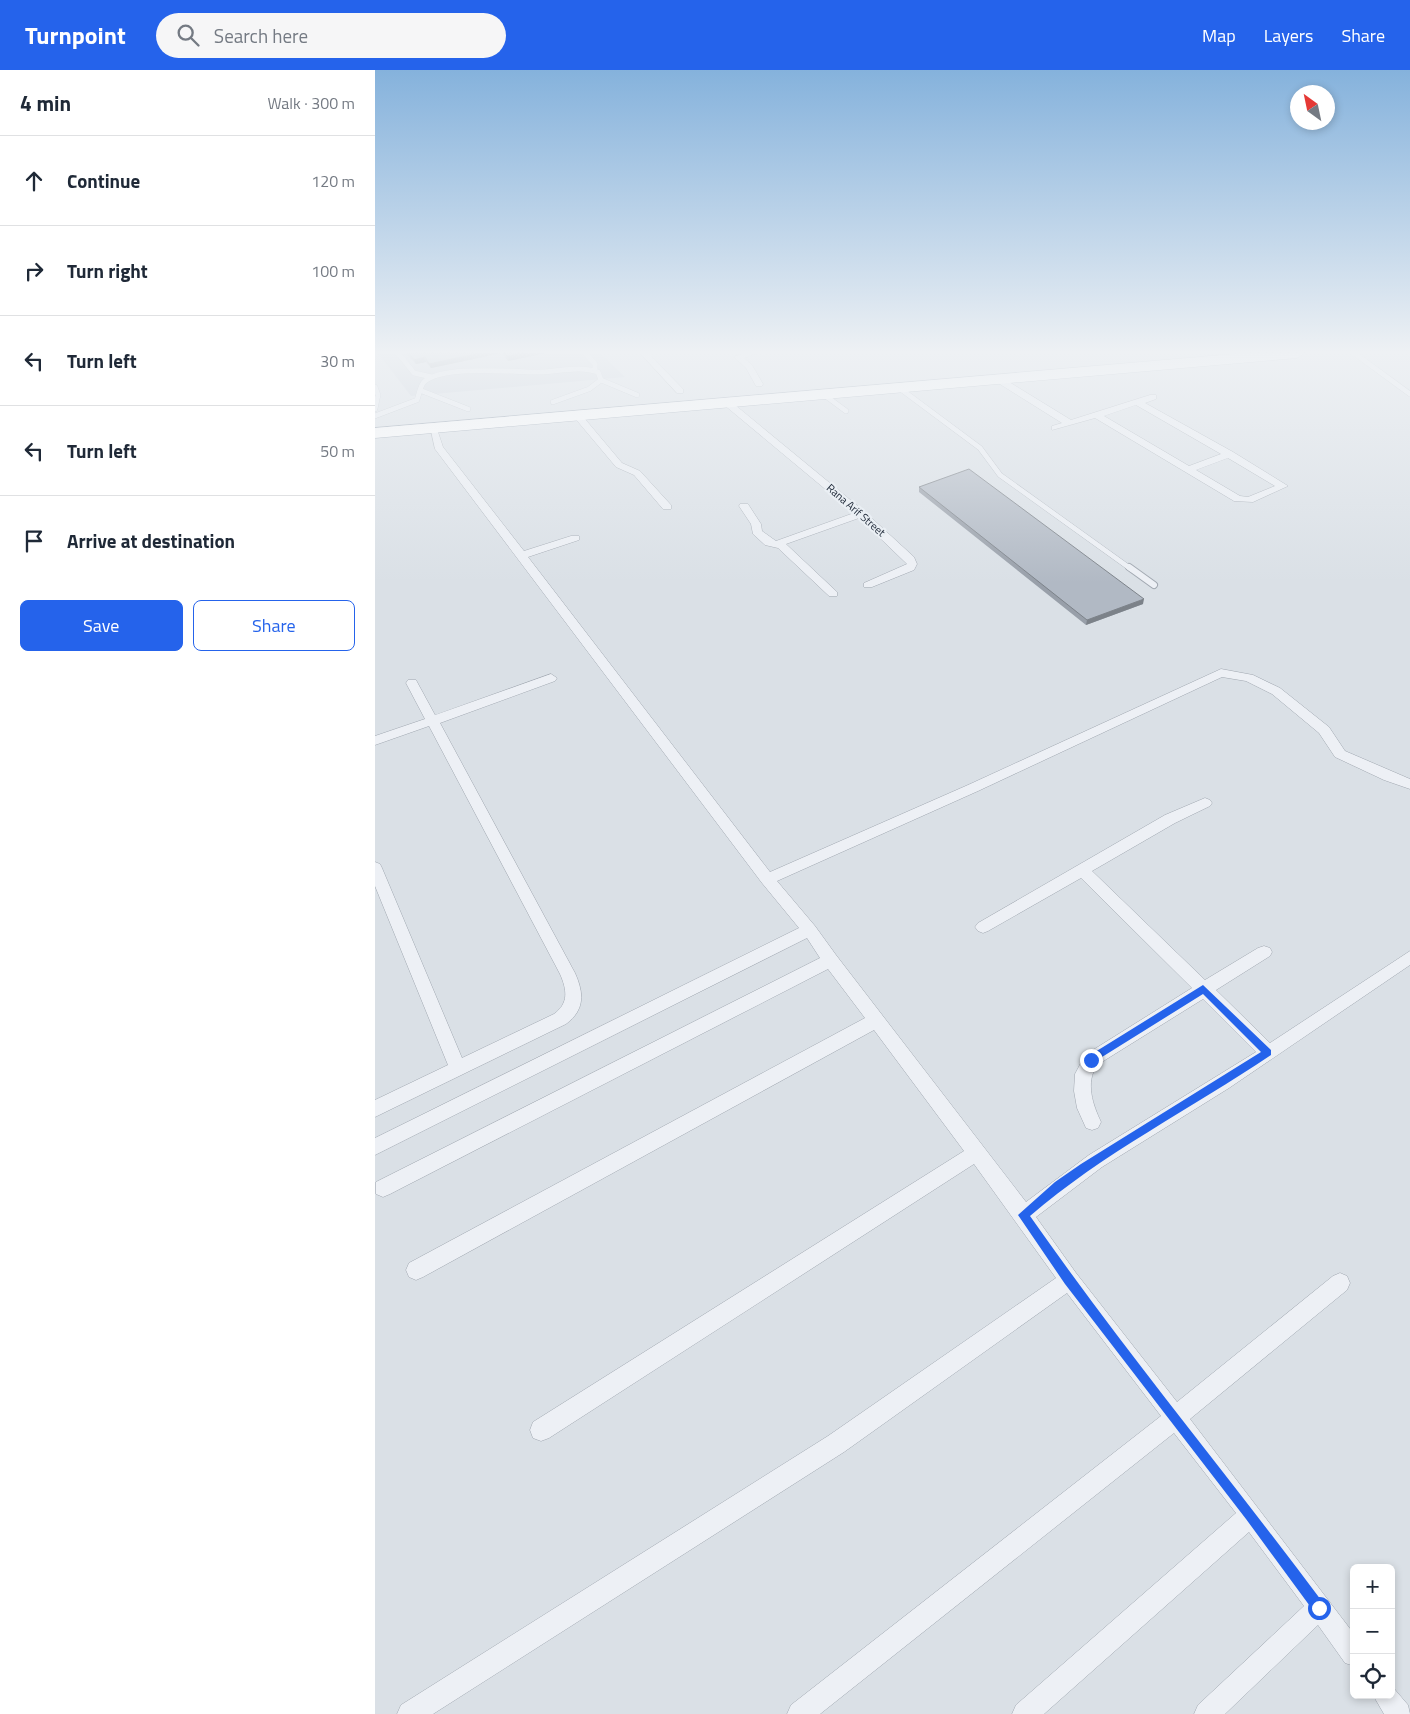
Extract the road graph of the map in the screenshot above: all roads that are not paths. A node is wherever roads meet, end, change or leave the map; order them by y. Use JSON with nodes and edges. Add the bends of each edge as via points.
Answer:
{"nodes":[{"id":1,"x":413,"y":430,"type":"edge"},
{"id":2,"x":433,"y":430,"type":"edge"},
{"id":3,"x":589,"y":430,"type":"edge"},
{"id":4,"x":760,"y":430,"type":"edge"},
{"id":5,"x":955,"y":430,"type":"edge"},
{"id":6,"x":1121,"y":430,"type":"edge"},
{"id":7,"x":1187,"y":430,"type":"edge"},
{"id":8,"x":375,"y":433,"type":"edge"},
{"id":9,"x":1230,"y":454,"type":"junction"},
{"id":10,"x":1188,"y":470,"type":"junction"},
{"id":11,"x":744,"y":506,"type":"dead end"},
{"id":12,"x":667,"y":508,"type":"dead end"},
{"id":13,"x":861,"y":514,"type":"junction"},
{"id":14,"x":575,"y":538,"type":"dead end"},
{"id":15,"x":777,"y":544,"type":"junction"},
{"id":16,"x":521,"y":556,"type":"junction"},
{"id":17,"x":868,"y":585,"type":"dead end"},
{"id":18,"x":1154,"y":585,"type":"dead end"},
{"id":19,"x":833,"y":594,"type":"dead end"},
{"id":20,"x":551,"y":678,"type":"dead end"},
{"id":21,"x":412,"y":683,"type":"dead end"},
{"id":22,"x":433,"y":720,"type":"junction"},
{"id":23,"x":375,"y":741,"type":"edge"},
{"id":24,"x":1410,"y":784,"type":"edge"},
{"id":25,"x":1205,"y":803,"type":"dead end"},
{"id":26,"x":375,"y":868,"type":"edge"},
{"id":27,"x":1081,"y":870,"type":"junction"},
{"id":28,"x":767,"y":879,"type":"junction"},
{"id":29,"x":983,"y":928,"type":"dead end"},
{"id":30,"x":810,"y":930,"type":"junction"},
{"id":31,"x":1265,"y":952,"type":"dead end"},
{"id":32,"x":1410,"y":958,"type":"edge"},
{"id":33,"x":830,"y":960,"type":"junction"},
{"id":34,"x":1203,"y":989,"type":"junction"},
{"id":35,"x":877,"y":1020,"type":"junction"},
{"id":36,"x":1268,"y":1052,"type":"junction"},
{"id":37,"x":458,"y":1069,"type":"junction"},
{"id":38,"x":375,"y":1110,"type":"edge"},
{"id":39,"x":1093,"y":1122,"type":"dead end"},
{"id":40,"x":375,"y":1147,"type":"edge"},
{"id":41,"x":976,"y":1153,"type":"junction"},
{"id":42,"x":383,"y":1188,"type":"dead end"},
{"id":43,"x":1024,"y":1215,"type":"junction"},
{"id":44,"x":416,"y":1270,"type":"dead end"},
{"id":45,"x":1069,"y":1280,"type":"junction"},
{"id":46,"x":1341,"y":1283,"type":"dead end"},
{"id":47,"x":1176,"y":1418,"type":"junction"},
{"id":48,"x":541,"y":1430,"type":"dead end"},
{"id":49,"x":1251,"y":1515,"type":"junction"},
{"id":50,"x":1319,"y":1608,"type":"junction"},
{"id":51,"x":1350,"y":1649,"type":"edge"},
{"id":52,"x":1388,"y":1699,"type":"edge"},
{"id":53,"x":410,"y":1714,"type":"edge"},
{"id":54,"x":800,"y":1714,"type":"edge"},
{"id":55,"x":1025,"y":1714,"type":"edge"},
{"id":56,"x":1207,"y":1714,"type":"edge"},
{"id":57,"x":1399,"y":1714,"type":"edge"}],
"edges":[{"from":1,"to":8,"type":"highway"},
{"from":2,"to":16,"type":"street","via":[[438,447]]},
{"from":3,"to":12,"type":"street","via":[[619,465],[637,472]]},
{"from":4,"to":13,"type":"street","name":"Rana Arif Street"},
{"from":5,"to":18,"type":"lane","via":[[980,448],[1000,475]]},
{"from":6,"to":10,"type":"street"},
{"from":7,"to":9,"type":"street"},
{"from":9,"to":10,"type":"street"},
{"from":9,"to":10,"type":"street","via":[[1283,486],[1249,500],[1241,500]]},
{"from":11,"to":15,"type":"street","via":[[757,524],[757,532],[769,543]]},
{"from":13,"to":15,"type":"street"},
{"from":13,"to":17,"type":"street","name":"Rana Arif Street","via":[[912,564],[910,568]]},
{"from":14,"to":16,"type":"street"},
{"from":15,"to":19,"type":"street"},
{"from":16,"to":28,"type":"street"},
{"from":20,"to":22,"type":"street"},
{"from":21,"to":22,"type":"street"},
{"from":22,"to":23,"type":"street"},
{"from":22,"to":37,"type":"street","via":[[575,992],[574,1005],[565,1016]]},
{"from":24,"to":28,"type":"street","via":[[1340,754],[1324,730],[1276,690],[1249,678],[1221,673]]},
{"from":25,"to":27,"type":"street","via":[[1170,819]]},
{"from":26,"to":37,"type":"street"},
{"from":27,"to":29,"type":"street"},
{"from":27,"to":34,"type":"street"},
{"from":28,"to":30,"type":"street"},
{"from":30,"to":33,"type":"street"},
{"from":30,"to":40,"type":"street"},
{"from":31,"to":34,"type":"street"},
{"from":32,"to":36,"type":"street"},
{"from":33,"to":35,"type":"street"},
{"from":33,"to":42,"type":"street"},
{"from":34,"to":36,"type":"street"},
{"from":34,"to":39,"type":"street","via":[[1088,1062],[1084,1096],[1086,1110]]},
{"from":35,"to":41,"type":"street"},
{"from":35,"to":44,"type":"street"},
{"from":36,"to":43,"type":"street","via":[[1085,1167]]},
{"from":37,"to":38,"type":"street"},
{"from":41,"to":43,"type":"street"},
{"from":41,"to":48,"type":"street"},
{"from":43,"to":45,"type":"street"},
{"from":45,"to":47,"type":"street"},
{"from":45,"to":53,"type":"street","via":[[836,1444]]},
{"from":46,"to":47,"type":"street"},
{"from":47,"to":49,"type":"street"},
{"from":47,"to":54,"type":"street"},
{"from":49,"to":50,"type":"street"},
{"from":49,"to":55,"type":"street"},
{"from":50,"to":51,"type":"street"},
{"from":50,"to":56,"type":"street"},
{"from":52,"to":57,"type":"street"}]}
